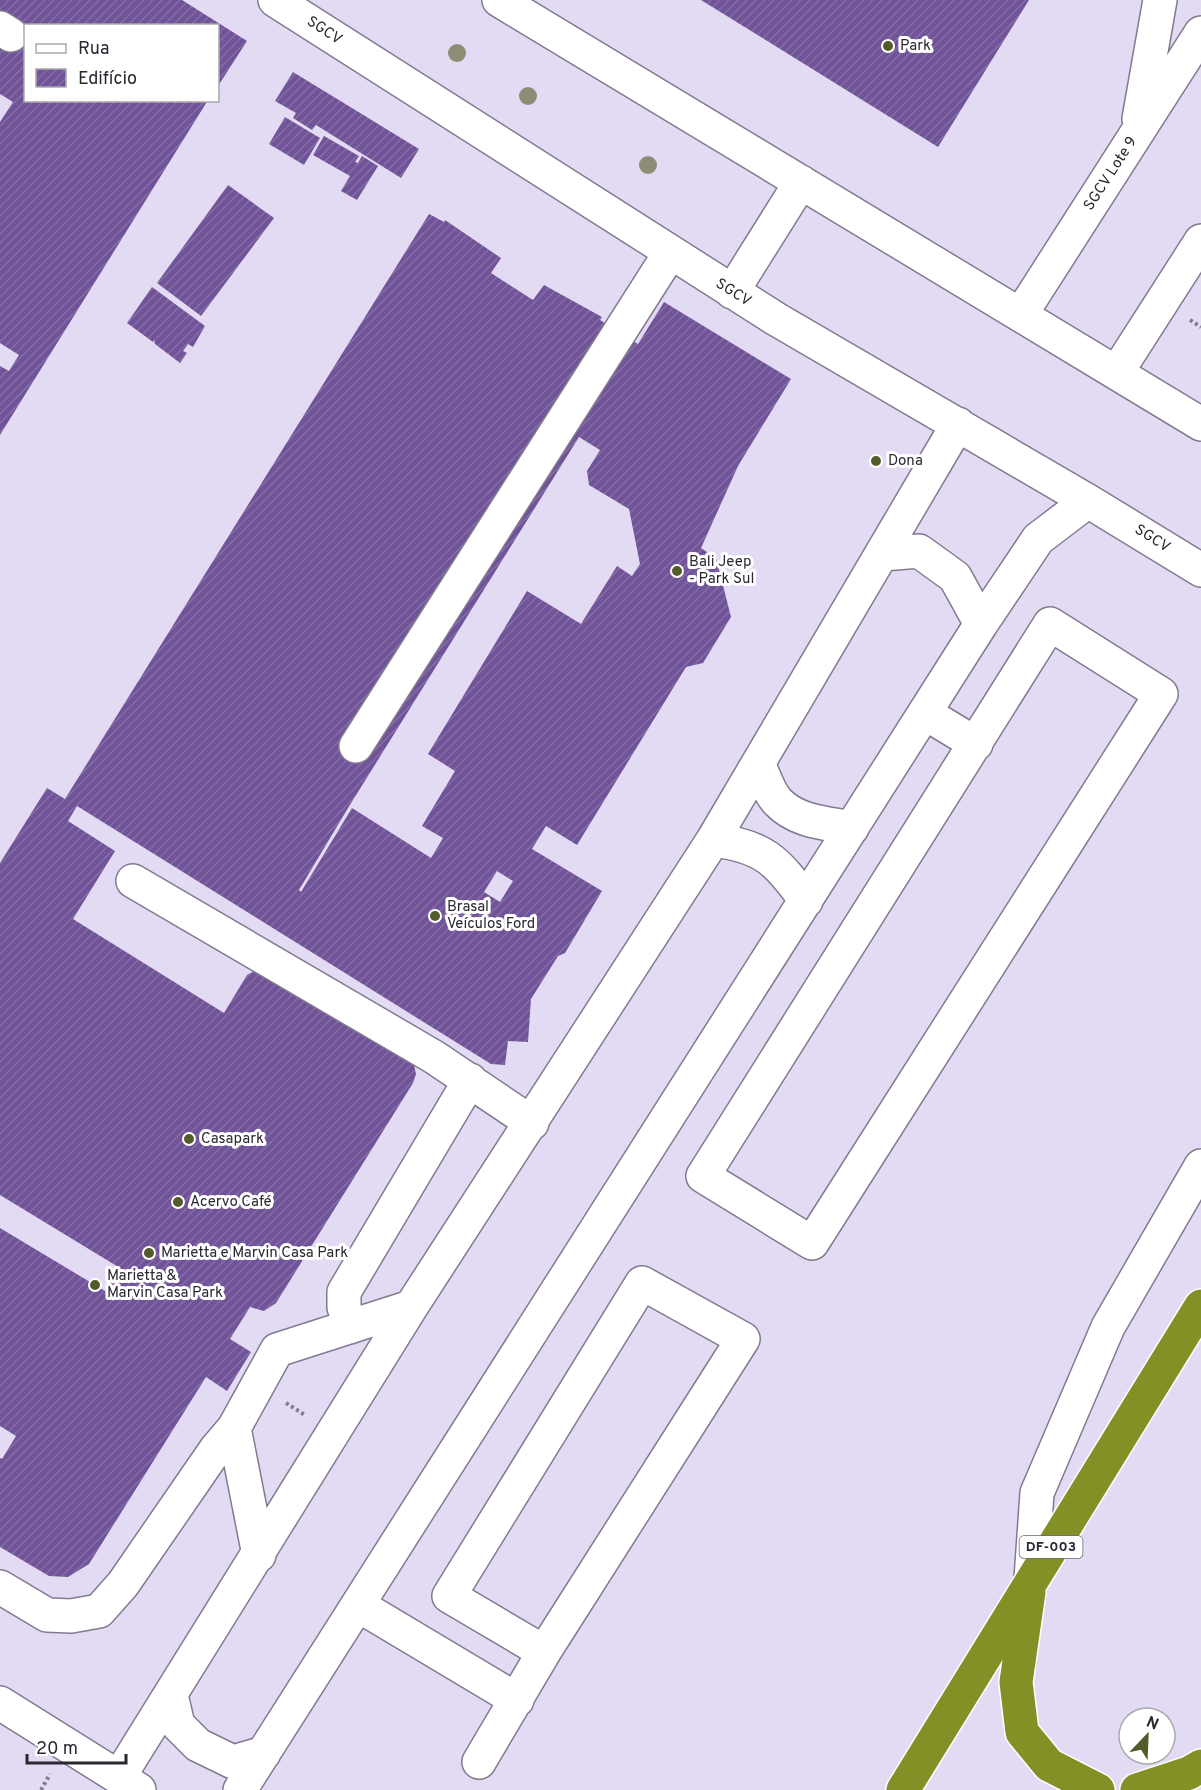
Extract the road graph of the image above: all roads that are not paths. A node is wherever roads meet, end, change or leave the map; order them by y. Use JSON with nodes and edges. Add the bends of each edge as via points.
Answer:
{"nodes":[{"id":1,"x":275,"y":0,"type":"edge"},
{"id":2,"x":499,"y":0,"type":"edge"},
{"id":3,"x":1160,"y":0,"type":"edge"},
{"id":4,"x":1197,"y":48,"type":"edge"},
{"id":5,"x":1136,"y":136,"type":"junction"},
{"id":6,"x":801,"y":182,"type":"junction"},
{"id":7,"x":1201,"y":241,"type":"edge"},
{"id":8,"x":670,"y":252,"type":"junction"},
{"id":9,"x":732,"y":292,"type":"junction"},
{"id":10,"x":1021,"y":314,"type":"junction"},
{"id":11,"x":1117,"y":372,"type":"junction"},
{"id":12,"x":958,"y":424,"type":"junction"},
{"id":13,"x":1201,"y":424,"type":"edge"},
{"id":14,"x":1088,"y":501,"type":"junction"},
{"id":15,"x":883,"y":554,"type":"junction"},
{"id":16,"x":1198,"y":566,"type":"edge"},
{"id":17,"x":981,"y":624,"type":"junction"},
{"id":18,"x":925,"y":713,"type":"junction"},
{"id":19,"x":976,"y":744,"type":"junction"},
{"id":20,"x":356,"y":746,"type":"dead end"},
{"id":21,"x":759,"y":765,"type":"junction"},
{"id":22,"x":852,"y":828,"type":"junction"},
{"id":23,"x":713,"y":840,"type":"junction"},
{"id":24,"x":133,"y":881,"type":"dead end"},
{"id":25,"x":806,"y":901,"type":"junction"},
{"id":26,"x":470,"y":1080,"type":"junction"},
{"id":27,"x":532,"y":1123,"type":"junction"},
{"id":28,"x":1201,"y":1166,"type":"edge"},
{"id":29,"x":1201,"y":1306,"type":"edge"},
{"id":30,"x":411,"y":1307,"type":"junction"},
{"id":31,"x":350,"y":1327,"type":"junction"},
{"id":32,"x":234,"y":1428,"type":"junction"},
{"id":33,"x":259,"y":1555,"type":"junction"},
{"id":34,"x":1031,"y":1579,"type":"junction"},
{"id":35,"x":0,"y":1587,"type":"edge"},
{"id":36,"x":358,"y":1605,"type":"junction"},
{"id":37,"x":544,"y":1652,"type":"junction"},
{"id":38,"x":171,"y":1695,"type":"junction"},
{"id":39,"x":517,"y":1700,"type":"junction"},
{"id":40,"x":0,"y":1703,"type":"edge"},
{"id":41,"x":264,"y":1753,"type":"junction"},
{"id":42,"x":479,"y":1762,"type":"dead end"},
{"id":43,"x":1201,"y":1766,"type":"edge"},
{"id":44,"x":129,"y":1784,"type":"edge"},
{"id":45,"x":240,"y":1790,"type":"edge"},
{"id":46,"x":903,"y":1790,"type":"edge"},
{"id":47,"x":1098,"y":1790,"type":"edge"},
{"id":48,"x":1137,"y":1790,"type":"edge"}],
"edges":[{"from":1,"to":8,"type":"street","name":"SGCV"},
{"from":2,"to":6,"type":"street"},
{"from":3,"to":5,"type":"street"},
{"from":4,"to":5,"type":"street","name":"SGCV Lote 9"},
{"from":5,"to":10,"type":"street","name":"SGCV Lote 9"},
{"from":6,"to":9,"type":"street"},
{"from":6,"to":10,"type":"street"},
{"from":7,"to":11,"type":"street"},
{"from":8,"to":9,"type":"street","name":"SGCV"},
{"from":8,"to":20,"type":"street"},
{"from":9,"to":12,"type":"street","name":"SGCV"},
{"from":10,"to":11,"type":"street"},
{"from":11,"to":13,"type":"street"},
{"from":12,"to":14,"type":"street","name":"SGCV"},
{"from":12,"to":15,"type":"street"},
{"from":14,"to":16,"type":"street","name":"SGCV"},
{"from":14,"to":17,"type":"street","via":[[1038,539]]},
{"from":15,"to":17,"type":"street","via":[[920,551],[955,577]]},
{"from":15,"to":21,"type":"street"},
{"from":17,"to":18,"type":"street"},
{"from":18,"to":19,"type":"street"},
{"from":18,"to":22,"type":"street"},
{"from":19,"to":19,"type":"street","via":[[703,1176],[812,1243],[1161,694],[1050,624]]},
{"from":21,"to":22,"type":"street","via":[[777,801],[793,814]]},
{"from":21,"to":23,"type":"street"},
{"from":22,"to":25,"type":"street"},
{"from":23,"to":25,"type":"street","via":[[765,853],[782,867]]},
{"from":23,"to":27,"type":"street"},
{"from":24,"to":26,"type":"street"},
{"from":25,"to":36,"type":"street"},
{"from":26,"to":27,"type":"street"},
{"from":26,"to":31,"type":"street","via":[[344,1292]]},
{"from":27,"to":30,"type":"street"},
{"from":28,"to":34,"type":"street","via":[[1108,1327],[1037,1493]]},
{"from":29,"to":34,"type":"highway","number":"DF-003"},
{"from":30,"to":31,"type":"street"},
{"from":30,"to":33,"type":"street"},
{"from":31,"to":32,"type":"street","via":[[277,1350]]},
{"from":32,"to":33,"type":"street"},
{"from":32,"to":35,"type":"street","via":[[123,1584],[99,1611],[46,1615]]},
{"from":33,"to":38,"type":"street"},
{"from":34,"to":46,"type":"highway","number":"DF-003"},
{"from":34,"to":47,"type":"highway","via":[[1016,1682],[1022,1732],[1049,1765]]},
{"from":36,"to":39,"type":"street"},
{"from":36,"to":41,"type":"street"},
{"from":37,"to":37,"type":"street","via":[[449,1596],[642,1283],[743,1339]]},
{"from":37,"to":39,"type":"street"},
{"from":38,"to":41,"type":"street","via":[[178,1725],[198,1745],[232,1762]]},
{"from":38,"to":44,"type":"street"},
{"from":39,"to":42,"type":"street"},
{"from":40,"to":44,"type":"street"},
{"from":41,"to":45,"type":"street"},
{"from":43,"to":48,"type":"highway"}]}
